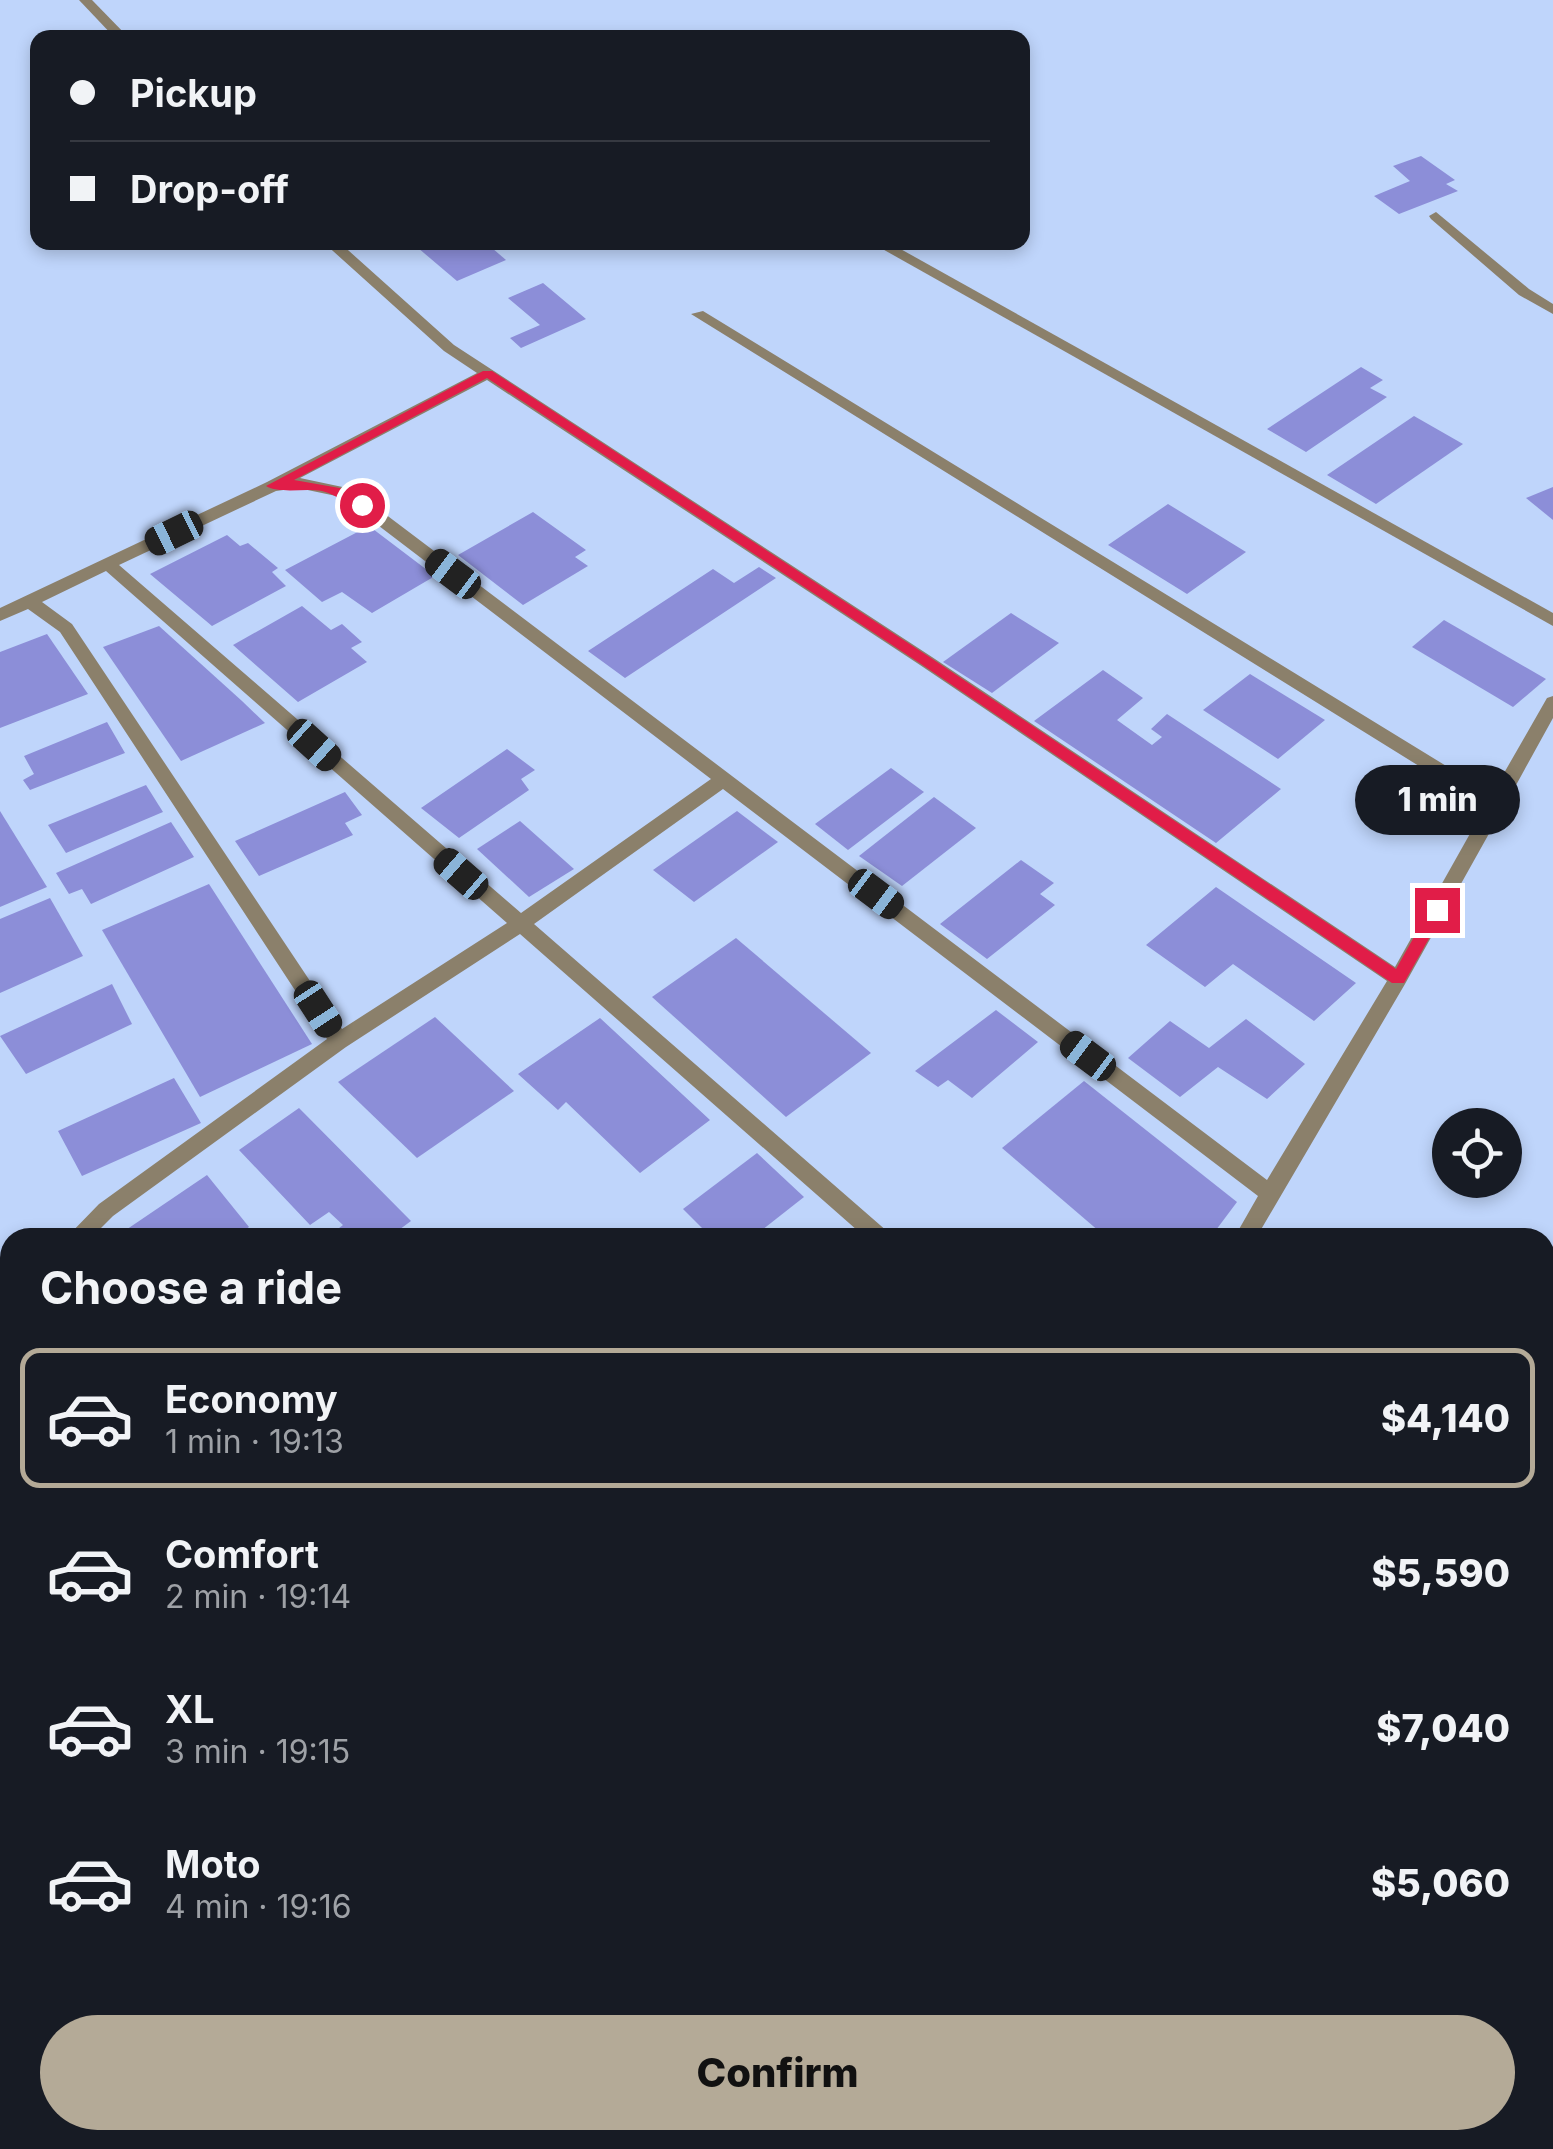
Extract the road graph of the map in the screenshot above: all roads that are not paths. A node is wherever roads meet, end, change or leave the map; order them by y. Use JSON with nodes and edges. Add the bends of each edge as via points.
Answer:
{"nodes":[{"id":1,"x":85,"y":0,"type":"edge"},
{"id":2,"x":115,"y":30,"type":"edge"},
{"id":3,"x":1436,"y":216,"type":"dead end"},
{"id":4,"x":339,"y":250,"type":"edge"},
{"id":5,"x":891,"y":250,"type":"edge"},
{"id":6,"x":1553,"y":310,"type":"edge"},
{"id":7,"x":698,"y":314,"type":"dead end"},
{"id":8,"x":488,"y":373,"type":"junction"},
{"id":9,"x":272,"y":486,"type":"junction"},
{"id":10,"x":108,"y":564,"type":"junction"},
{"id":11,"x":29,"y":601,"type":"junction"},
{"id":12,"x":0,"y":615,"type":"edge"},
{"id":13,"x":1553,"y":620,"type":"edge"},
{"id":14,"x":1553,"y":702,"type":"edge"},
{"id":15,"x":724,"y":778,"type":"junction"},
{"id":16,"x":1496,"y":805,"type":"junction"},
{"id":17,"x":520,"y":925,"type":"junction"},
{"id":18,"x":1398,"y":979,"type":"junction"},
{"id":19,"x":339,"y":1040,"type":"junction"},
{"id":20,"x":1270,"y":1194,"type":"junction"},
{"id":21,"x":87,"y":1228,"type":"edge"},
{"id":22,"x":869,"y":1228,"type":"edge"},
{"id":23,"x":1250,"y":1228,"type":"edge"}],
"edges":[{"from":1,"to":2,"type":"street"},
{"from":3,"to":6,"type":"street"},
{"from":4,"to":8,"type":"street"},
{"from":5,"to":13,"type":"street"},
{"from":7,"to":16,"type":"street"},
{"from":8,"to":9,"type":"street"},
{"from":8,"to":18,"type":"street"},
{"from":9,"to":10,"type":"street"},
{"from":9,"to":15,"type":"street","via":[[346,493]]},
{"from":10,"to":11,"type":"street"},
{"from":10,"to":17,"type":"street"},
{"from":11,"to":12,"type":"street"},
{"from":11,"to":19,"type":"street","via":[[66,628]]},
{"from":14,"to":16,"type":"street"},
{"from":15,"to":17,"type":"street"},
{"from":15,"to":20,"type":"street"},
{"from":16,"to":18,"type":"street"},
{"from":17,"to":19,"type":"street"},
{"from":17,"to":22,"type":"street"},
{"from":18,"to":20,"type":"street"},
{"from":19,"to":21,"type":"street"},
{"from":20,"to":23,"type":"street"}]}
